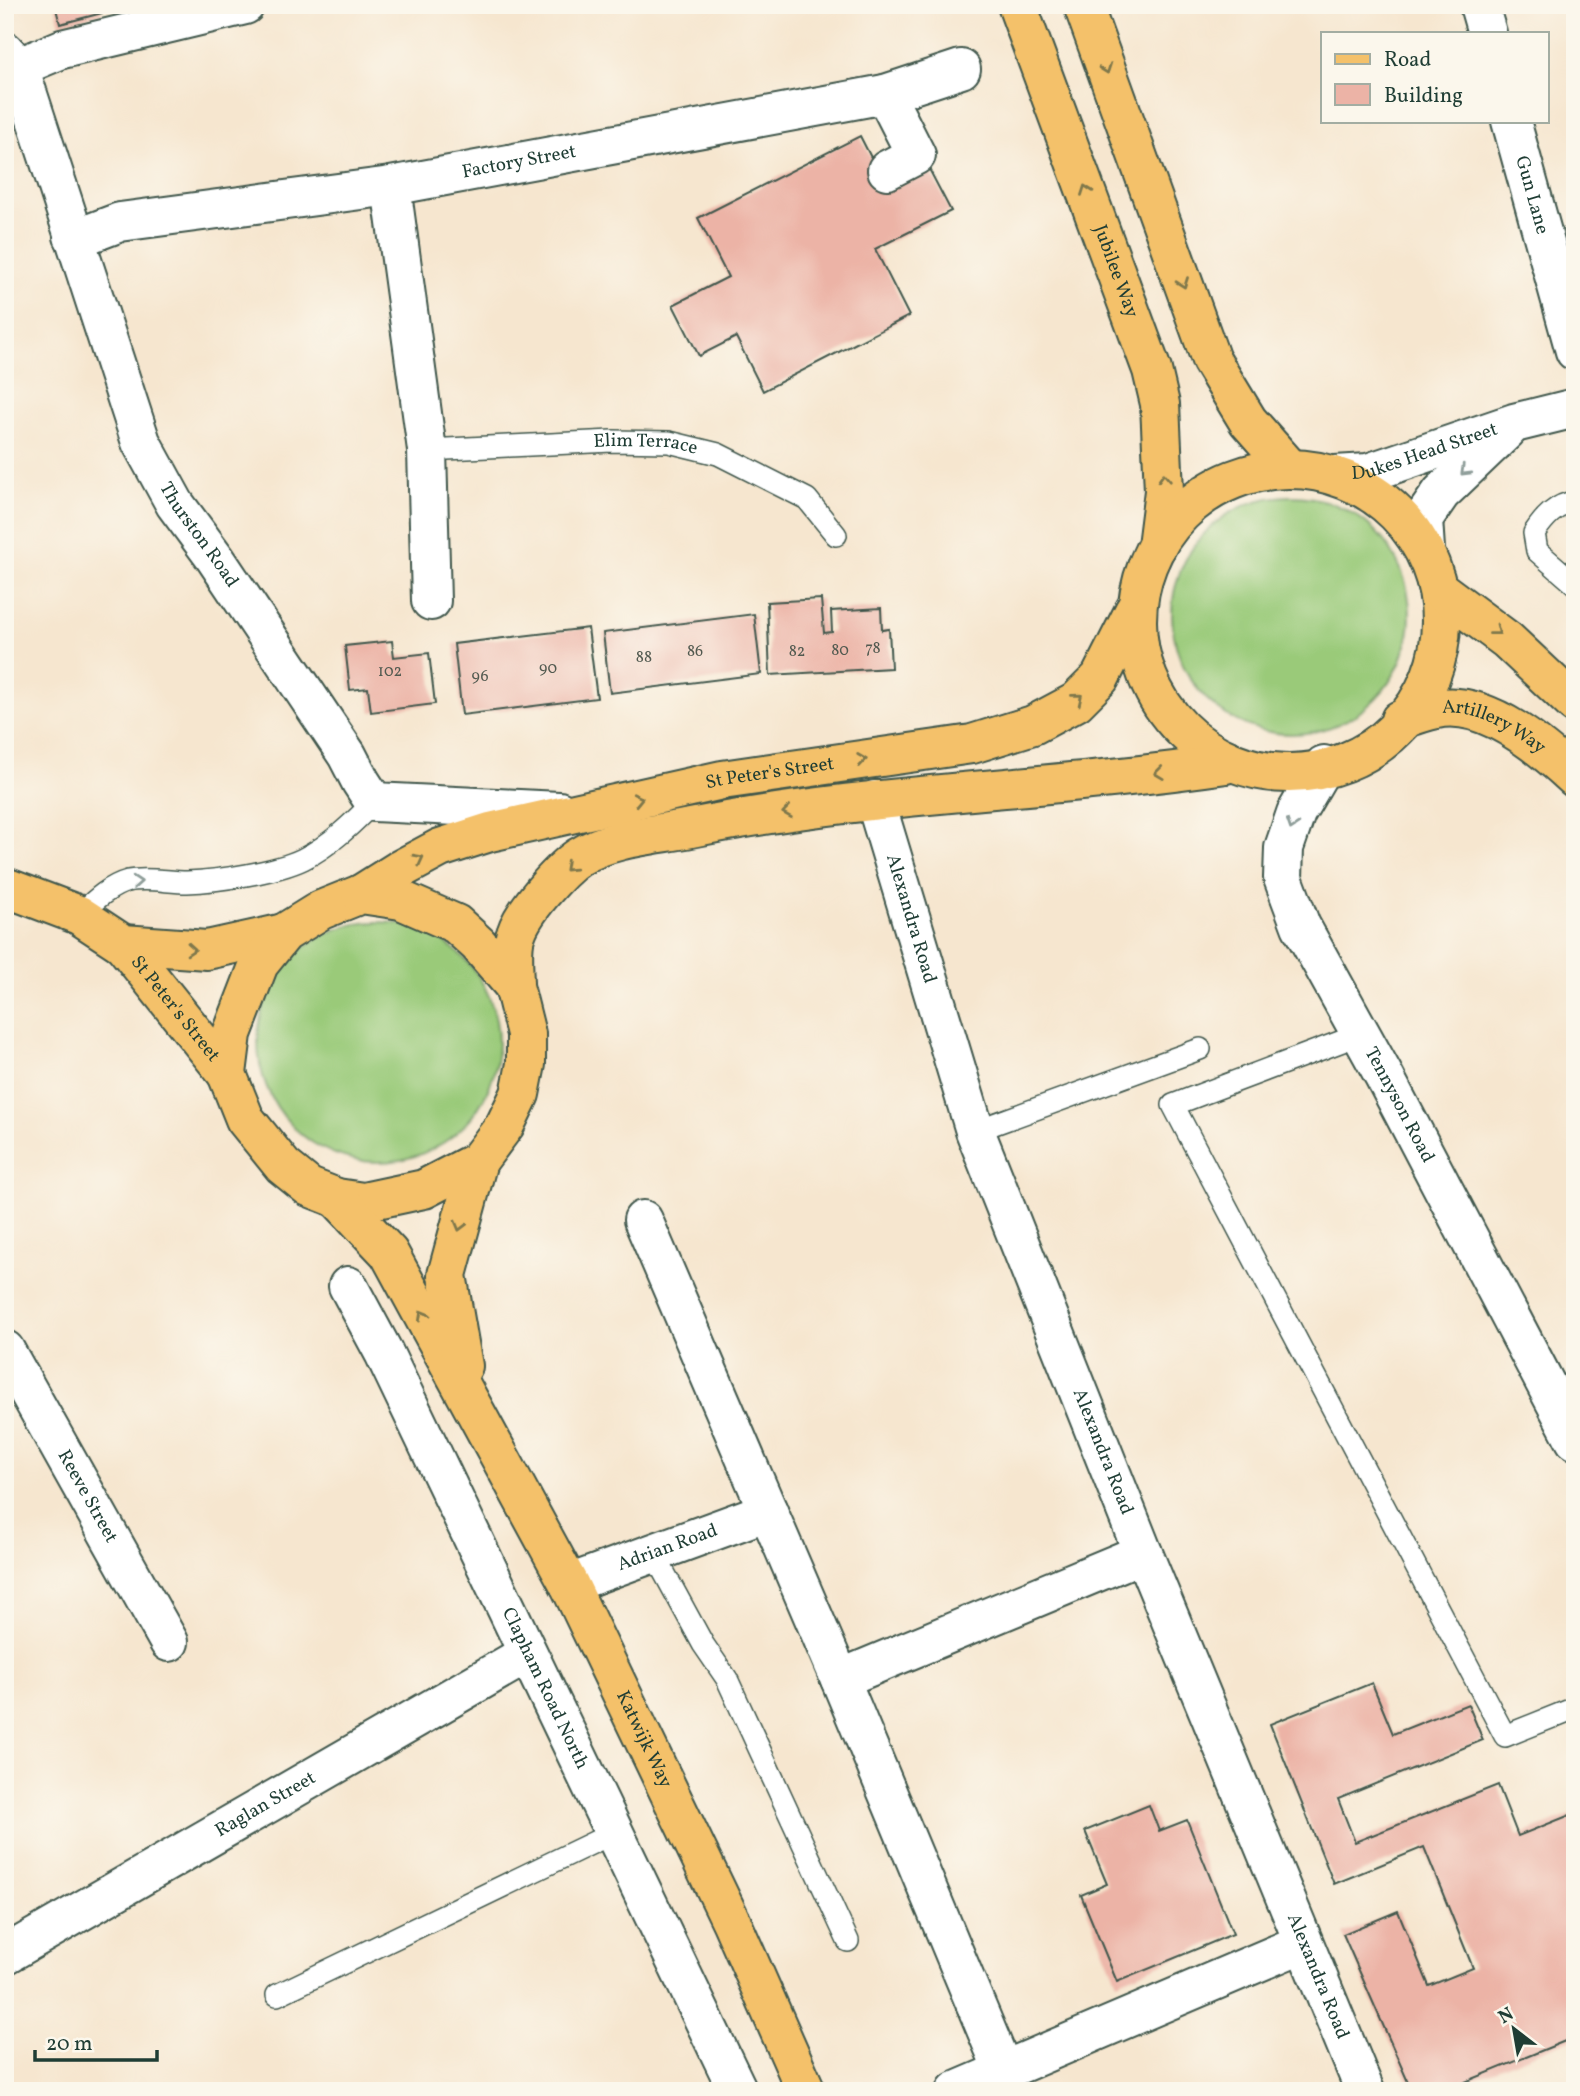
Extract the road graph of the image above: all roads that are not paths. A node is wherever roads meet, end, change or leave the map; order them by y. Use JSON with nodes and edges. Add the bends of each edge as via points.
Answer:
{"nodes":[{"id":1,"x":245,"y":5,"type":"edge"},
{"id":2,"x":1017,"y":5,"type":"edge"},
{"id":3,"x":1083,"y":5,"type":"edge"},
{"id":4,"x":1479,"y":5,"type":"edge"},
{"id":5,"x":1487,"y":32,"type":"edge"},
{"id":6,"x":12,"y":59,"type":"edge"},
{"id":7,"x":961,"y":69,"type":"dead end"},
{"id":8,"x":885,"y":94,"type":"junction"},
{"id":9,"x":1511,"y":122,"type":"edge"},
{"id":10,"x":887,"y":170,"type":"dead end"},
{"id":11,"x":391,"y":186,"type":"junction"},
{"id":12,"x":73,"y":236,"type":"junction"},
{"id":13,"x":1575,"y":351,"type":"edge"},
{"id":14,"x":1575,"y":408,"type":"edge"},
{"id":15,"x":1514,"y":423,"type":"junction"},
{"id":16,"x":427,"y":450,"type":"junction"},
{"id":17,"x":1285,"y":463,"type":"junction"},
{"id":18,"x":1335,"y":475,"type":"junction"},
{"id":19,"x":1575,"y":502,"type":"edge"},
{"id":20,"x":836,"y":535,"type":"dead end"},
{"id":21,"x":1157,"y":546,"type":"junction"},
{"id":22,"x":1426,"y":549,"type":"junction"},
{"id":23,"x":1575,"y":584,"type":"edge"},
{"id":24,"x":1441,"y":591,"type":"junction"},
{"id":25,"x":431,"y":601,"type":"dead end"},
{"id":26,"x":1137,"y":605,"type":"junction"},
{"id":27,"x":1575,"y":704,"type":"edge"},
{"id":28,"x":1400,"y":720,"type":"junction"},
{"id":29,"x":1226,"y":764,"type":"junction"},
{"id":30,"x":1324,"y":765,"type":"junction"},
{"id":31,"x":1575,"y":778,"type":"edge"},
{"id":32,"x":875,"y":800,"type":"junction"},
{"id":33,"x":374,"y":802,"type":"junction"},
{"id":34,"x":580,"y":813,"type":"junction"},
{"id":35,"x":5,"y":887,"type":"edge"},
{"id":36,"x":361,"y":894,"type":"junction"},
{"id":37,"x":79,"y":915,"type":"junction"},
{"id":38,"x":284,"y":933,"type":"junction"},
{"id":39,"x":123,"y":944,"type":"junction"},
{"id":40,"x":514,"y":986,"type":"junction"},
{"id":41,"x":1200,"y":1049,"type":"dead end"},
{"id":42,"x":1369,"y":1049,"type":"junction"},
{"id":43,"x":227,"y":1074,"type":"junction"},
{"id":44,"x":975,"y":1131,"type":"junction"},
{"id":45,"x":478,"y":1161,"type":"junction"},
{"id":46,"x":337,"y":1198,"type":"junction"},
{"id":47,"x":643,"y":1220,"type":"dead end"},
{"id":48,"x":348,"y":1286,"type":"dead end"},
{"id":49,"x":5,"y":1350,"type":"edge"},
{"id":50,"x":468,"y":1396,"type":"junction"},
{"id":51,"x":1575,"y":1440,"type":"edge"},
{"id":52,"x":768,"y":1511,"type":"junction"},
{"id":53,"x":1143,"y":1553,"type":"junction"},
{"id":54,"x":654,"y":1555,"type":"junction"},
{"id":55,"x":569,"y":1584,"type":"junction"},
{"id":56,"x":169,"y":1642,"type":"dead end"},
{"id":57,"x":527,"y":1654,"type":"junction"},
{"id":58,"x":840,"y":1679,"type":"junction"},
{"id":59,"x":1575,"y":1708,"type":"edge"},
{"id":60,"x":613,"y":1833,"type":"junction"},
{"id":61,"x":848,"y":1941,"type":"dead end"},
{"id":62,"x":1303,"y":1943,"type":"junction"},
{"id":63,"x":5,"y":1955,"type":"edge"},
{"id":64,"x":276,"y":1995,"type":"dead end"},
{"id":65,"x":1003,"y":2070,"type":"junction"},
{"id":66,"x":738,"y":2091,"type":"edge"},
{"id":67,"x":806,"y":2091,"type":"edge"},
{"id":68,"x":956,"y":2091,"type":"edge"},
{"id":69,"x":1365,"y":2091,"type":"edge"}],
"edges":[{"from":1,"to":6,"type":"street"},
{"from":21,"to":2,"type":"main road","name":"Jubilee Way","one_way":true,"via":[[1164,491],[1160,404],[1152,370]]},
{"from":3,"to":17,"type":"main road","one_way":true,"via":[[1211,360],[1248,421]]},
{"from":4,"to":5,"type":"street"},
{"from":6,"to":12,"type":"street","name":"Thurston Road"},
{"from":7,"to":8,"type":"street","name":"Factory Street"},
{"from":8,"to":10,"type":"street","via":[[916,155]]},
{"from":8,"to":11,"type":"street","name":"Factory Street"},
{"from":9,"to":13,"type":"street","name":"Gun Lane"},
{"from":11,"to":12,"type":"street","name":"Factory Street","via":[[120,222]]},
{"from":11,"to":16,"type":"street"},
{"from":12,"to":33,"type":"street","name":"Thurston Road","via":[[141,442],[175,504],[340,743]]},
{"from":14,"to":15,"type":"street","name":"Dukes Head Street"},
{"from":15,"to":18,"type":"street","name":"Dukes Head Street","via":[[1368,473]]},
{"from":15,"to":22,"type":"street","name":"Dukes Head Street","one_way":true,"via":[[1441,493],[1423,519]]},
{"from":16,"to":20,"type":"lane","name":"Elim Terrace","via":[[669,442],[718,454],[807,499]]},
{"from":16,"to":25,"type":"street"},
{"from":17,"to":18,"type":"main road"},
{"from":17,"to":21,"type":"main road","via":[[1212,494],[1187,511]]},
{"from":18,"to":22,"type":"main road","via":[[1378,495],[1398,512]]},
{"from":19,"to":23,"type":"lane","via":[[1544,518],[1534,533],[1537,551]]},
{"from":21,"to":26,"type":"main road"},
{"from":22,"to":24,"type":"main road"},
{"from":24,"to":27,"type":"main road","one_way":true,"via":[[1507,640]]},
{"from":24,"to":28,"type":"main road","via":[[1442,638],[1429,689]]},
{"from":26,"to":29,"type":"main road","via":[[1134,642],[1138,667],[1151,694],[1196,746]]},
{"from":34,"to":26,"type":"main road","name":"St Peter's Street","one_way":true,"via":[[722,780],[972,744],[1033,725],[1076,702],[1100,678]]},
{"from":28,"to":30,"type":"main road","via":[[1352,756]]},
{"from":28,"to":31,"type":"main road","name":"Artillery Way","via":[[1443,708],[1471,710],[1543,749]]},
{"from":29,"to":30,"type":"main road","via":[[1264,773]]},
{"from":29,"to":32,"type":"main road","name":"St Peter's Street","one_way":true},
{"from":30,"to":42,"type":"street","name":"Tennyson Road","one_way":true,"via":[[1296,813],[1284,848],[1283,878],[1301,926]]},
{"from":32,"to":40,"type":"main road","name":"St Peter's Street","one_way":true,"via":[[731,820],[610,844],[579,858],[540,894],[515,934]]},
{"from":32,"to":44,"type":"street","name":"Alexandra Road"},
{"from":33,"to":34,"type":"street"},
{"from":37,"to":33,"type":"lane","one_way":true,"via":[[113,887],[128,881],[190,882],[303,859],[335,838]]},
{"from":36,"to":34,"type":"main road","name":"St Peter's Street","one_way":true,"via":[[440,848]]},
{"from":35,"to":37,"type":"main road","name":"St Peter's Street"},
{"from":36,"to":38,"type":"main road","name":"St Peter's Street","via":[[321,910]]},
{"from":36,"to":40,"type":"main road","via":[[401,900],[456,924]]},
{"from":37,"to":39,"type":"main road","name":"St Peter's Street"},
{"from":39,"to":38,"type":"main road","name":"St Peter's Street","one_way":true,"via":[[207,950]]},
{"from":38,"to":43,"type":"main road","via":[[259,964],[244,998],[232,1034]]},
{"from":39,"to":43,"type":"main road","name":"St Peter's Street"},
{"from":40,"to":45,"type":"main road","via":[[526,1034],[520,1094],[505,1125]]},
{"from":41,"to":44,"type":"lane"},
{"from":42,"to":51,"type":"street","name":"Tennyson Road"},
{"from":42,"to":59,"type":"lane","via":[[1172,1105],[1505,1736]]},
{"from":43,"to":46,"type":"main road","via":[[245,1119],[283,1166],[309,1187]]},
{"from":44,"to":53,"type":"street","name":"Alexandra Road"},
{"from":45,"to":46,"type":"main road","via":[[424,1189],[363,1202]]},
{"from":45,"to":50,"type":"main road","name":"Katwijk Way","one_way":true,"via":[[447,1275]]},
{"from":50,"to":46,"type":"main road","name":"Katwijk Way","one_way":true,"via":[[389,1253]]},
{"from":47,"to":52,"type":"street"},
{"from":48,"to":57,"type":"street","name":"Clapham Road North"},
{"from":49,"to":56,"type":"street","name":"Reeve Street"},
{"from":50,"to":55,"type":"main road","name":"Katwijk Way"},
{"from":52,"to":54,"type":"street","name":"Adrian Road"},
{"from":52,"to":58,"type":"street"},
{"from":53,"to":58,"type":"street"},
{"from":53,"to":62,"type":"street","name":"Alexandra Road"},
{"from":54,"to":55,"type":"street","name":"Adrian Road"},
{"from":54,"to":61,"type":"lane","via":[[727,1679]]},
{"from":55,"to":67,"type":"main road","name":"Katwijk Way","via":[[732,1923]]},
{"from":57,"to":60,"type":"street","name":"Clapham Road North"},
{"from":57,"to":63,"type":"street","name":"Raglan Street"},
{"from":58,"to":65,"type":"street"},
{"from":60,"to":64,"type":"lane"},
{"from":60,"to":66,"type":"street","name":"Clapham Road North"},
{"from":62,"to":65,"type":"street"},
{"from":62,"to":69,"type":"street","name":"Alexandra Road"},
{"from":65,"to":68,"type":"street"}]}
